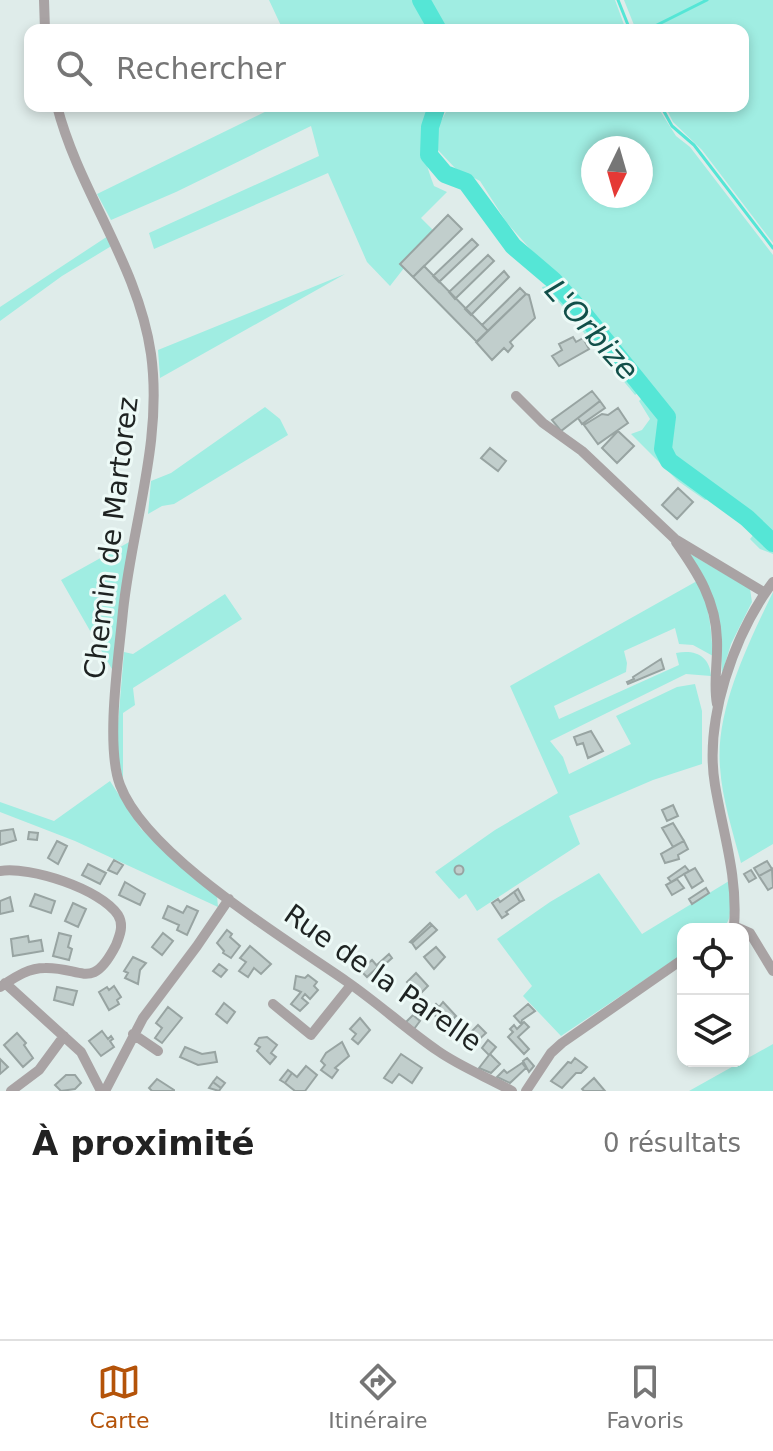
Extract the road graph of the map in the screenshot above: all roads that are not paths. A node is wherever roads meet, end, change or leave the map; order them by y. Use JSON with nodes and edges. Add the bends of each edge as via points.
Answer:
{"nodes":[{"id":1,"x":44,"y":0,"type":"edge"},
{"id":2,"x":45,"y":24,"type":"edge"},
{"id":3,"x":59,"y":112,"type":"edge"},
{"id":4,"x":516,"y":396,"type":"dead end"},
{"id":5,"x":675,"y":539,"type":"junction"},
{"id":6,"x":773,"y":582,"type":"edge"},
{"id":7,"x":765,"y":593,"type":"junction"},
{"id":8,"x":717,"y":706,"type":"junction"},
{"id":9,"x":0,"y":871,"type":"edge"},
{"id":10,"x":229,"y":899,"type":"junction"},
{"id":11,"x":732,"y":923,"type":"edge"},
{"id":12,"x":749,"y":933,"type":"edge"},
{"id":13,"x":677,"y":963,"type":"edge"},
{"id":14,"x":773,"y":971,"type":"edge"},
{"id":15,"x":3,"y":985,"type":"edge"},
{"id":16,"x":351,"y":985,"type":"junction"},
{"id":17,"x":273,"y":1004,"type":"dead end"},
{"id":18,"x":133,"y":1034,"type":"junction"},
{"id":19,"x":64,"y":1036,"type":"junction"},
{"id":20,"x":158,"y":1051,"type":"dead end"},
{"id":21,"x":11,"y":1091,"type":"edge"},
{"id":22,"x":103,"y":1091,"type":"edge"},
{"id":23,"x":512,"y":1091,"type":"edge"},
{"id":24,"x":526,"y":1091,"type":"edge"}],
"edges":[{"from":1,"to":2,"type":"street"},
{"from":3,"to":10,"type":"street","name":"Chemin de Martorez","via":[[69,148],[134,288],[151,355],[152,444],[123,610],[115,765],[130,804],[157,840]]},
{"from":4,"to":5,"type":"street"},
{"from":5,"to":7,"type":"street"},
{"from":5,"to":8,"type":"street","via":[[709,594],[717,639]]},
{"from":6,"to":7,"type":"street"},
{"from":7,"to":8,"type":"street","via":[[739,643]]},
{"from":8,"to":11,"type":"street","via":[[712,765],[735,881]]},
{"from":9,"to":15,"type":"street","via":[[30,871],[64,882],[111,908],[122,926],[115,947],[94,972],[41,968]]},
{"from":10,"to":16,"type":"street","name":"Rue de la Parelle"},
{"from":10,"to":18,"type":"street"},
{"from":12,"to":14,"type":"street"},
{"from":13,"to":24,"type":"street","via":[[562,1043]]},
{"from":15,"to":19,"type":"street"},
{"from":16,"to":17,"type":"street","via":[[311,1035]]},
{"from":16,"to":23,"type":"street","name":"Rue de la Parelle","via":[[439,1052]]},
{"from":18,"to":20,"type":"street"},
{"from":18,"to":22,"type":"street"},
{"from":19,"to":21,"type":"street","via":[[39,1070]]},
{"from":19,"to":22,"type":"street","via":[[81,1052]]}]}
